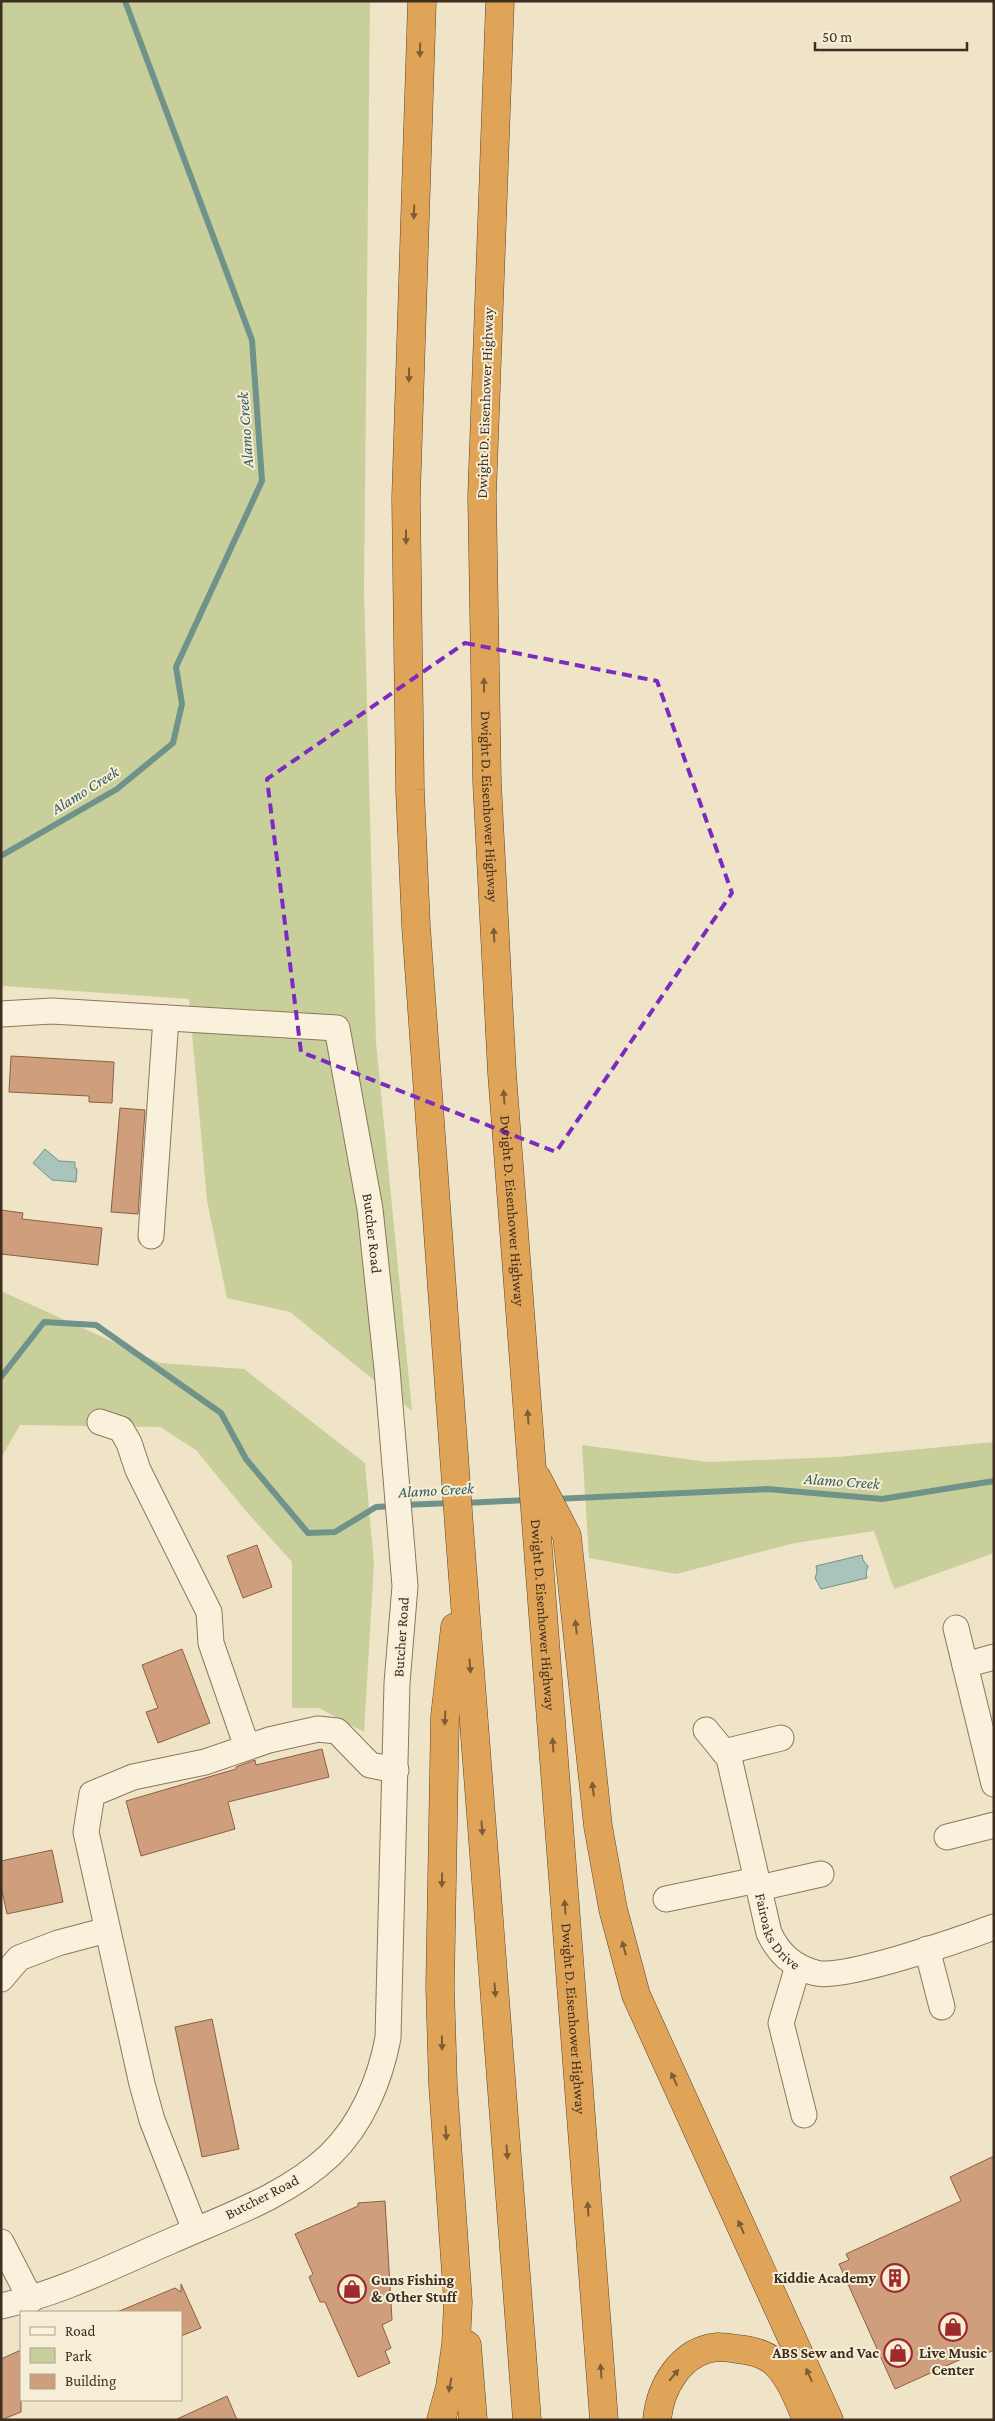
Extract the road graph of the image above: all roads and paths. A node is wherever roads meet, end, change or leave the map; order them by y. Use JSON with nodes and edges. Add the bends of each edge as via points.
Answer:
{"nodes":[{"id":1,"x":422,"y":1,"type":"edge"},
{"id":2,"x":501,"y":9,"type":"edge"},
{"id":3,"x":1,"y":1014,"type":"edge"},
{"id":4,"x":166,"y":1018,"type":"junction"},
{"id":5,"x":151,"y":1236,"type":"dead end"},
{"id":6,"x":100,"y":1422,"type":"dead end"},
{"id":7,"x":531,"y":1465,"type":"junction"},
{"id":8,"x":461,"y":1552,"type":"junction"},
{"id":9,"x":956,"y":1628,"type":"dead end"},
{"id":10,"x":994,"y":1657,"type":"edge"},
{"id":11,"x":965,"y":1665,"type":"junction"},
{"id":12,"x":706,"y":1730,"type":"dead end"},
{"id":13,"x":781,"y":1738,"type":"dead end"},
{"id":14,"x":247,"y":1747,"type":"junction"},
{"id":15,"x":724,"y":1752,"type":"junction"},
{"id":16,"x":396,"y":1770,"type":"junction"},
{"id":17,"x":994,"y":1784,"type":"edge"},
{"id":18,"x":994,"y":1825,"type":"edge"},
{"id":19,"x":947,"y":1837,"type":"dead end"},
{"id":20,"x":821,"y":1874,"type":"dead end"},
{"id":21,"x":758,"y":1884,"type":"junction"},
{"id":22,"x":666,"y":1899,"type":"dead end"},
{"id":23,"x":994,"y":1928,"type":"edge"},
{"id":24,"x":107,"y":1930,"type":"junction"},
{"id":25,"x":927,"y":1949,"type":"junction"},
{"id":26,"x":798,"y":1966,"type":"junction"},
{"id":27,"x":1,"y":1979,"type":"edge"},
{"id":28,"x":942,"y":2007,"type":"dead end"},
{"id":29,"x":804,"y":2115,"type":"dead end"},
{"id":30,"x":196,"y":2230,"type":"junction"},
{"id":31,"x":1,"y":2242,"type":"edge"},
{"id":32,"x":31,"y":2300,"type":"junction"},
{"id":33,"x":458,"y":2302,"type":"junction"},
{"id":34,"x":1,"y":2306,"type":"edge"},
{"id":35,"x":442,"y":2420,"type":"edge"},
{"id":36,"x":473,"y":2420,"type":"edge"},
{"id":37,"x":527,"y":2420,"type":"edge"},
{"id":38,"x":604,"y":2420,"type":"edge"},
{"id":39,"x":657,"y":2420,"type":"edge"},
{"id":40,"x":807,"y":2420,"type":"edge"},
{"id":41,"x":829,"y":2420,"type":"edge"}],
"edges":[{"from":1,"to":8,"type":"highway","one_way":true,"via":[[406,498],[410,790],[424,1050]]},
{"from":7,"to":2,"type":"highway","name":"Dwight D. Eisenhower Highway","one_way":true,"via":[[501,1063],[487,782],[484,645],[483,486]]},
{"from":3,"to":4,"type":"street","name":"Butcher Road","via":[[52,1011]]},
{"from":4,"to":5,"type":"street"},
{"from":4,"to":16,"type":"street","name":"Butcher Road","via":[[337,1028],[370,1209],[404,1567]]},
{"from":6,"to":14,"type":"street","via":[[121,1429],[209,1612],[211,1643]]},
{"from":38,"to":7,"type":"highway","name":"Dwight D. Eisenhower Highway","one_way":true},
{"from":41,"to":7,"type":"highway","one_way":true,"via":[[636,1995],[613,1909],[598,1826],[566,1536]]},
{"from":8,"to":33,"type":"highway","one_way":true,"via":[[445,1716],[440,1986],[443,2085]]},
{"from":8,"to":37,"type":"highway","one_way":true},
{"from":9,"to":11,"type":"street"},
{"from":10,"to":11,"type":"street"},
{"from":11,"to":17,"type":"street"},
{"from":12,"to":15,"type":"street","name":"Fairoaks Drive"},
{"from":13,"to":15,"type":"street"},
{"from":14,"to":16,"type":"street","via":[[318,1729],[337,1731],[370,1765]]},
{"from":14,"to":24,"type":"street","via":[[205,1762],[133,1777],[92,1794],[86,1832]]},
{"from":15,"to":21,"type":"street","name":"Fairoaks Drive","via":[[729,1758]]},
{"from":16,"to":30,"type":"street","name":"Butcher Road","via":[[388,2038],[376,2085],[346,2137],[312,2171],[277,2192]]},
{"from":18,"to":19,"type":"street"},
{"from":20,"to":21,"type":"street"},
{"from":21,"to":22,"type":"street"},
{"from":21,"to":26,"type":"street","name":"Fairoaks Drive","via":[[776,1949]]},
{"from":23,"to":25,"type":"street","name":"Fairoaks Drive"},
{"from":24,"to":27,"type":"street","via":[[18,1958]]},
{"from":24,"to":30,"type":"street","via":[[152,2120]]},
{"from":25,"to":26,"type":"street","name":"Fairoaks Drive","via":[[841,1973],[818,1973]]},
{"from":25,"to":28,"type":"street"},
{"from":26,"to":29,"type":"street","via":[[781,2023]]},
{"from":30,"to":32,"type":"street","name":"Butcher Road"},
{"from":31,"to":32,"type":"street"},
{"from":32,"to":34,"type":"street","name":"Butcher Road"},
{"from":33,"to":35,"type":"highway","one_way":true,"via":[[456,2344]]},
{"from":33,"to":36,"type":"highway","via":[[467,2345]]},
{"from":39,"to":40,"type":"highway","one_way":true,"via":[[659,2403],[670,2376],[694,2355],[718,2347],[750,2350],[772,2360],[789,2380]]}]}
